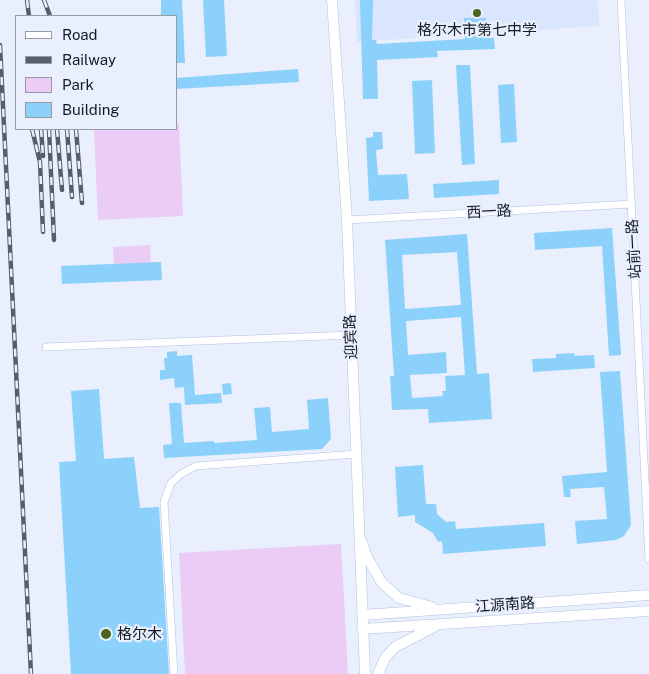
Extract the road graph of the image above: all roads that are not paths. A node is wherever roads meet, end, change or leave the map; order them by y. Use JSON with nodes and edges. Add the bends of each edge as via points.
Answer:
{"nodes":[{"id":1,"x":332,"y":0,"type":"edge"},
{"id":2,"x":621,"y":0,"type":"edge"},
{"id":3,"x":632,"y":204,"type":"junction"},
{"id":4,"x":347,"y":220,"type":"junction"},
{"id":5,"x":351,"y":335,"type":"junction"},
{"id":6,"x":46,"y":347,"type":"dead end"},
{"id":7,"x":356,"y":454,"type":"junction"},
{"id":8,"x":358,"y":529,"type":"junction"},
{"id":9,"x":649,"y":559,"type":"edge"},
{"id":10,"x":649,"y":595,"type":"edge"},
{"id":11,"x":441,"y":609,"type":"junction"},
{"id":12,"x":649,"y":611,"type":"edge"},
{"id":13,"x":362,"y":615,"type":"junction"},
{"id":14,"x":438,"y":624,"type":"junction"},
{"id":15,"x":362,"y":629,"type":"junction"},
{"id":16,"x":174,"y":674,"type":"edge"},
{"id":17,"x":365,"y":674,"type":"edge"},
{"id":18,"x":378,"y":674,"type":"edge"}],
"edges":[{"from":1,"to":4,"type":"main road","name":"迎宾路"},
{"from":2,"to":3,"type":"street","name":"站前一路"},
{"from":3,"to":4,"type":"street","name":"西一路"},
{"from":3,"to":9,"type":"street","name":"站前一路"},
{"from":4,"to":5,"type":"main road","name":"迎宾路"},
{"from":5,"to":6,"type":"street"},
{"from":5,"to":7,"type":"main road","name":"迎宾路"},
{"from":7,"to":8,"type":"main road","name":"迎宾路"},
{"from":7,"to":16,"type":"street","via":[[196,466],[171,483],[164,502]]},
{"from":8,"to":11,"type":"main road","via":[[367,557],[382,582],[399,598]]},
{"from":8,"to":13,"type":"main road","name":"迎宾路"},
{"from":10,"to":11,"type":"main road","name":"江源南路"},
{"from":11,"to":13,"type":"main road","name":"江源南路"},
{"from":12,"to":14,"type":"main road","name":"江源南路"},
{"from":13,"to":15,"type":"main road","name":"迎宾路"},
{"from":14,"to":15,"type":"main road","name":"江源南路"},
{"from":14,"to":18,"type":"main road","via":[[395,647],[385,658]]},
{"from":15,"to":17,"type":"main road","name":"迎宾路"}]}
